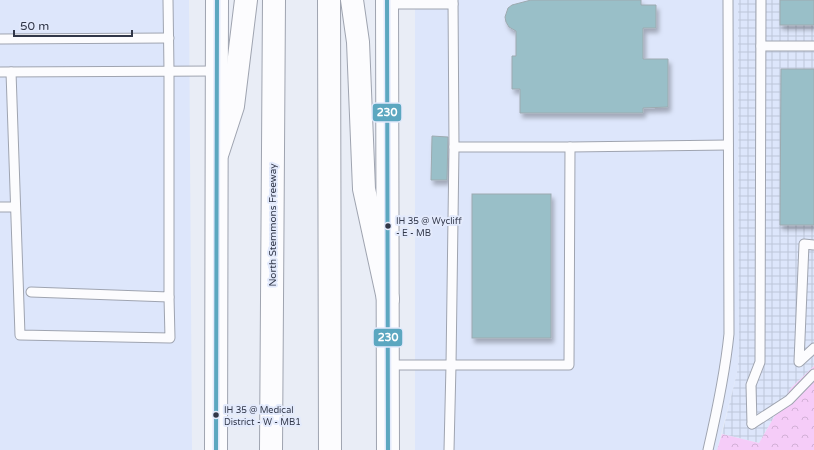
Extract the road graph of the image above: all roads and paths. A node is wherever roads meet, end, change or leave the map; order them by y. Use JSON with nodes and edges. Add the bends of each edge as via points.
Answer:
{"nodes":[{"id":1,"x":168,"y":0,"type":"edge"},
{"id":2,"x":217,"y":0,"type":"edge"},
{"id":3,"x":246,"y":0,"type":"edge"},
{"id":4,"x":274,"y":0,"type":"edge"},
{"id":5,"x":329,"y":0,"type":"edge"},
{"id":6,"x":352,"y":0,"type":"edge"},
{"id":7,"x":728,"y":0,"type":"edge"},
{"id":8,"x":761,"y":0,"type":"edge"},
{"id":9,"x":386,"y":2,"type":"edge"},
{"id":10,"x":453,"y":2,"type":"edge"},
{"id":11,"x":169,"y":38,"type":"junction"},
{"id":12,"x":0,"y":39,"type":"edge"},
{"id":13,"x":761,"y":46,"type":"junction"},
{"id":14,"x":814,"y":46,"type":"edge"},
{"id":15,"x":169,"y":71,"type":"junction"},
{"id":16,"x":217,"y":71,"type":"junction"},
{"id":17,"x":0,"y":72,"type":"edge"},
{"id":18,"x":11,"y":72,"type":"junction"},
{"id":19,"x":728,"y":145,"type":"junction"},
{"id":20,"x":454,"y":147,"type":"junction"},
{"id":21,"x":570,"y":147,"type":"junction"},
{"id":22,"x":218,"y":152,"type":"junction"},
{"id":23,"x":0,"y":207,"type":"edge"},
{"id":24,"x":15,"y":207,"type":"junction"},
{"id":25,"x":814,"y":245,"type":"edge"},
{"id":26,"x":31,"y":292,"type":"dead end"},
{"id":27,"x":169,"y":297,"type":"junction"},
{"id":28,"x":388,"y":299,"type":"junction"},
{"id":29,"x":814,"y":348,"type":"edge"},
{"id":30,"x":387,"y":365,"type":"junction"},
{"id":31,"x":451,"y":365,"type":"junction"},
{"id":32,"x":814,"y":374,"type":"edge"},
{"id":33,"x":216,"y":450,"type":"edge"},
{"id":34,"x":272,"y":450,"type":"edge"},
{"id":35,"x":330,"y":450,"type":"edge"},
{"id":36,"x":388,"y":450,"type":"edge"},
{"id":37,"x":449,"y":450,"type":"edge"},
{"id":38,"x":708,"y":450,"type":"edge"}],
"edges":[{"from":1,"to":11,"type":"lane"},
{"from":2,"to":16,"type":"main road"},
{"from":3,"to":22,"type":"main road","via":[[233,106]]},
{"from":4,"to":34,"type":"main road","name":"North Stemmons Freeway"},
{"from":5,"to":35,"type":"main road"},
{"from":6,"to":28,"type":"main road","via":[[358,42],[364,189]]},
{"from":7,"to":19,"type":"lane"},
{"from":8,"to":13,"type":"lane"},
{"from":9,"to":10,"type":"lane"},
{"from":9,"to":28,"type":"main road"},
{"from":10,"to":20,"type":"lane"},
{"from":11,"to":12,"type":"lane"},
{"from":11,"to":15,"type":"lane"},
{"from":13,"to":14,"type":"lane"},
{"from":13,"to":32,"type":"lane","via":[[760,362],[752,385],[752,424],[789,400]]},
{"from":15,"to":16,"type":"lane"},
{"from":15,"to":18,"type":"lane"},
{"from":15,"to":27,"type":"lane"},
{"from":16,"to":22,"type":"main road"},
{"from":17,"to":18,"type":"lane"},
{"from":18,"to":24,"type":"lane"},
{"from":19,"to":21,"type":"lane"},
{"from":19,"to":38,"type":"lane","via":[[729,334],[719,403]]},
{"from":20,"to":21,"type":"lane"},
{"from":20,"to":31,"type":"lane"},
{"from":21,"to":31,"type":"lane","via":[[569,365]]},
{"from":22,"to":33,"type":"main road"},
{"from":23,"to":24,"type":"lane"},
{"from":24,"to":27,"type":"lane","via":[[20,335],[170,338]]},
{"from":25,"to":29,"type":"lane","via":[[804,244],[799,362]]},
{"from":26,"to":27,"type":"lane"},
{"from":28,"to":30,"type":"main road"},
{"from":30,"to":31,"type":"lane"},
{"from":30,"to":36,"type":"main road"},
{"from":31,"to":37,"type":"lane"}]}
